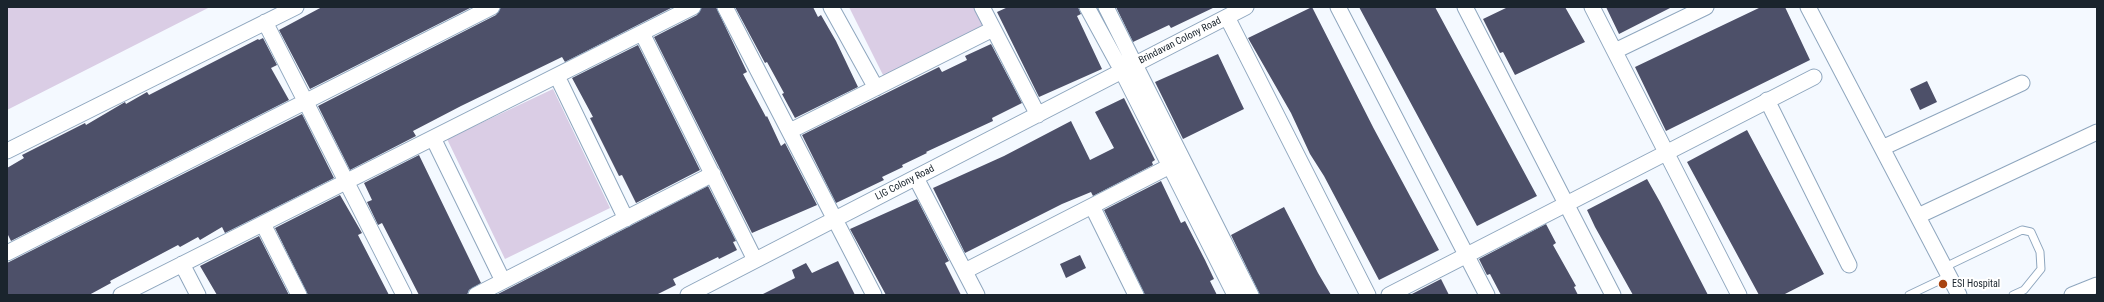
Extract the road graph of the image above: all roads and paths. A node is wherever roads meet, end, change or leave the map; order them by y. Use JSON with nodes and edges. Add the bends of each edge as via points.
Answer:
{"nodes":[{"id":1,"x":296,"y":7,"type":"edge"},
{"id":2,"x":492,"y":7,"type":"edge"},
{"id":3,"x":693,"y":7,"type":"edge"},
{"id":4,"x":725,"y":7,"type":"edge"},
{"id":5,"x":831,"y":7,"type":"edge"},
{"id":6,"x":982,"y":7,"type":"edge"},
{"id":7,"x":1087,"y":7,"type":"edge"},
{"id":8,"x":1106,"y":7,"type":"edge"},
{"id":9,"x":1246,"y":7,"type":"edge"},
{"id":10,"x":1338,"y":7,"type":"edge"},
{"id":11,"x":1592,"y":7,"type":"edge"},
{"id":12,"x":1706,"y":7,"type":"edge"},
{"id":13,"x":1808,"y":7,"type":"edge"},
{"id":14,"x":1466,"y":8,"type":"edge"},
{"id":15,"x":1227,"y":17,"type":"junction"},
{"id":16,"x":266,"y":22,"type":"junction"},
{"id":17,"x":993,"y":29,"type":"junction"},
{"id":18,"x":642,"y":33,"type":"junction"},
{"id":19,"x":1615,"y":51,"type":"junction"},
{"id":20,"x":1135,"y":64,"type":"junction"},
{"id":21,"x":1122,"y":71,"type":"junction"},
{"id":22,"x":557,"y":76,"type":"junction"},
{"id":23,"x":1814,"y":77,"type":"dead end"},
{"id":24,"x":2022,"y":83,"type":"dead end"},
{"id":25,"x":876,"y":88,"type":"junction"},
{"id":26,"x":1767,"y":100,"type":"junction"},
{"id":27,"x":306,"y":102,"type":"junction"},
{"id":28,"x":1038,"y":115,"type":"junction"},
{"id":29,"x":790,"y":131,"type":"junction"},
{"id":30,"x":2097,"y":132,"type":"edge"},
{"id":31,"x":433,"y":138,"type":"junction"},
{"id":32,"x":1882,"y":148,"type":"junction"},
{"id":33,"x":7,"y":151,"type":"edge"},
{"id":34,"x":1666,"y":152,"type":"junction"},
{"id":35,"x":1170,"y":166,"type":"junction"},
{"id":36,"x":713,"y":174,"type":"junction"},
{"id":37,"x":916,"y":178,"type":"junction"},
{"id":38,"x":346,"y":181,"type":"junction"},
{"id":39,"x":1566,"y":204,"type":"junction"},
{"id":40,"x":1092,"y":206,"type":"junction"},
{"id":41,"x":1918,"y":216,"type":"junction"},
{"id":42,"x":626,"y":219,"type":"junction"},
{"id":43,"x":834,"y":219,"type":"junction"},
{"id":44,"x":263,"y":224,"type":"junction"},
{"id":45,"x":7,"y":253,"type":"edge"},
{"id":46,"x":1467,"y":255,"type":"junction"},
{"id":47,"x":755,"y":260,"type":"junction"},
{"id":48,"x":182,"y":264,"type":"junction"},
{"id":49,"x":1849,"y":265,"type":"dead end"},
{"id":50,"x":965,"y":271,"type":"junction"},
{"id":51,"x":1947,"y":272,"type":"junction"},
{"id":52,"x":503,"y":281,"type":"junction"},
{"id":53,"x":2097,"y":285,"type":"edge"},
{"id":54,"x":121,"y":295,"type":"edge"},
{"id":55,"x":198,"y":295,"type":"edge"},
{"id":56,"x":299,"y":295,"type":"edge"},
{"id":57,"x":404,"y":295,"type":"edge"},
{"id":58,"x":476,"y":295,"type":"edge"},
{"id":59,"x":688,"y":295,"type":"edge"},
{"id":60,"x":874,"y":295,"type":"edge"},
{"id":61,"x":977,"y":295,"type":"edge"},
{"id":62,"x":1136,"y":295,"type":"edge"},
{"id":63,"x":1235,"y":295,"type":"edge"},
{"id":64,"x":1250,"y":295,"type":"edge"},
{"id":65,"x":1368,"y":295,"type":"edge"},
{"id":66,"x":1389,"y":295,"type":"edge"},
{"id":67,"x":1487,"y":295,"type":"edge"},
{"id":68,"x":1613,"y":295,"type":"edge"},
{"id":69,"x":1738,"y":295,"type":"edge"},
{"id":70,"x":1909,"y":295,"type":"edge"},
{"id":71,"x":1959,"y":295,"type":"edge"},
{"id":72,"x":2013,"y":295,"type":"edge"},
{"id":73,"x":2072,"y":295,"type":"edge"}],
"edges":[{"from":1,"to":16,"type":"street"},
{"from":2,"to":27,"type":"street"},
{"from":3,"to":18,"type":"street"},
{"from":4,"to":29,"type":"street"},
{"from":5,"to":25,"type":"street"},
{"from":6,"to":17,"type":"street"},
{"from":7,"to":21,"type":"street"},
{"from":8,"to":20,"type":"street"},
{"from":9,"to":15,"type":"street","name":"Brindavan Colony Road"},
{"from":10,"to":46,"type":"street"},
{"from":11,"to":19,"type":"street"},
{"from":12,"to":19,"type":"street"},
{"from":13,"to":32,"type":"street"},
{"from":14,"to":39,"type":"street"},
{"from":15,"to":20,"type":"street","name":"Brindavan Colony Road"},
{"from":15,"to":65,"type":"street"},
{"from":16,"to":27,"type":"street"},
{"from":16,"to":33,"type":"street"},
{"from":17,"to":25,"type":"street"},
{"from":17,"to":28,"type":"street"},
{"from":18,"to":22,"type":"street"},
{"from":18,"to":36,"type":"street"},
{"from":19,"to":34,"type":"street"},
{"from":20,"to":21,"type":"street","name":"Brindavan Colony Road"},
{"from":20,"to":64,"type":"street"},
{"from":21,"to":28,"type":"street","name":"LIG Colony Road"},
{"from":21,"to":35,"type":"street"},
{"from":22,"to":31,"type":"street"},
{"from":22,"to":42,"type":"street"},
{"from":23,"to":26,"type":"street"},
{"from":24,"to":32,"type":"street"},
{"from":25,"to":29,"type":"street"},
{"from":26,"to":34,"type":"street"},
{"from":26,"to":49,"type":"street"},
{"from":27,"to":38,"type":"street"},
{"from":27,"to":45,"type":"street"},
{"from":28,"to":37,"type":"street","name":"LIG Colony Road"},
{"from":29,"to":43,"type":"street"},
{"from":30,"to":41,"type":"street"},
{"from":31,"to":38,"type":"street"},
{"from":31,"to":52,"type":"street"},
{"from":32,"to":41,"type":"street"},
{"from":34,"to":39,"type":"street"},
{"from":34,"to":69,"type":"street"},
{"from":35,"to":40,"type":"street"},
{"from":35,"to":63,"type":"street"},
{"from":36,"to":42,"type":"street"},
{"from":36,"to":47,"type":"street"},
{"from":37,"to":43,"type":"street","name":"LIG Colony Road"},
{"from":37,"to":50,"type":"street"},
{"from":38,"to":44,"type":"street"},
{"from":38,"to":57,"type":"street"},
{"from":39,"to":46,"type":"street"},
{"from":39,"to":68,"type":"street"},
{"from":40,"to":50,"type":"street"},
{"from":40,"to":62,"type":"street"},
{"from":41,"to":51,"type":"street"},
{"from":42,"to":52,"type":"street"},
{"from":43,"to":47,"type":"street","name":"LIG Colony Road"},
{"from":43,"to":60,"type":"street"},
{"from":44,"to":48,"type":"street"},
{"from":44,"to":56,"type":"street"},
{"from":46,"to":66,"type":"street"},
{"from":46,"to":67,"type":"street"},
{"from":47,"to":59,"type":"street","name":"LIG Colony Road"},
{"from":48,"to":54,"type":"street"},
{"from":48,"to":55,"type":"street"},
{"from":50,"to":61,"type":"street"},
{"from":51,"to":70,"type":"lane"},
{"from":51,"to":71,"type":"street"},
{"from":51,"to":72,"type":"lane","via":[[2022,230],[2031,232],[2040,252],[2040,269],[2024,290]]},
{"from":52,"to":58,"type":"street"},
{"from":53,"to":73,"type":"street"}]}
